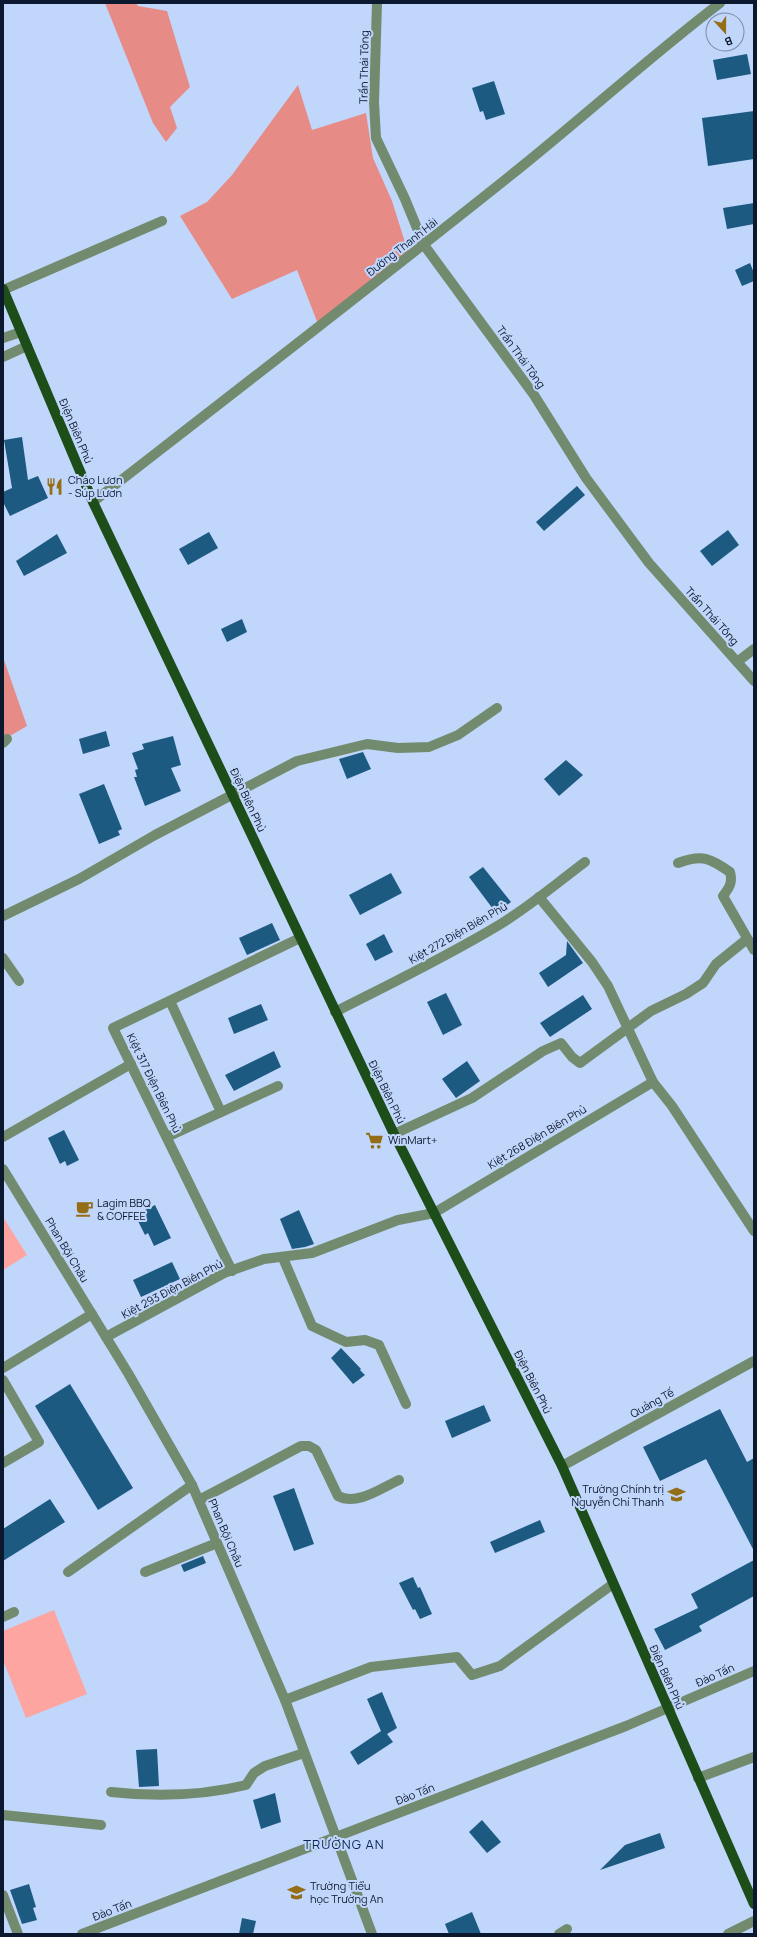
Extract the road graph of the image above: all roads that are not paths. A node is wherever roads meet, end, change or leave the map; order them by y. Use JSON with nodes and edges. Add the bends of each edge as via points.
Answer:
{"nodes":[{"id":1,"x":377,"y":3,"type":"edge"},
{"id":2,"x":720,"y":3,"type":"edge"},
{"id":3,"x":162,"y":221,"type":"dead end"},
{"id":4,"x":424,"y":245,"type":"junction"},
{"id":5,"x":3,"y":289,"type":"edge"},
{"id":6,"x":21,"y":332,"type":"junction"},
{"id":7,"x":3,"y":338,"type":"edge"},
{"id":8,"x":27,"y":346,"type":"junction"},
{"id":9,"x":3,"y":357,"type":"edge"},
{"id":10,"x":93,"y":502,"type":"junction"},
{"id":11,"x":754,"y":649,"type":"edge"},
{"id":12,"x":737,"y":662,"type":"junction"},
{"id":13,"x":754,"y":681,"type":"edge"},
{"id":14,"x":498,"y":708,"type":"dead end"},
{"id":15,"x":233,"y":796,"type":"junction"},
{"id":16,"x":585,"y":862,"type":"dead end"},
{"id":17,"x":678,"y":863,"type":"dead end"},
{"id":18,"x":539,"y":897,"type":"junction"},
{"id":19,"x":3,"y":916,"type":"edge"},
{"id":20,"x":300,"y":938,"type":"junction"},
{"id":21,"x":747,"y":938,"type":"junction"},
{"id":22,"x":754,"y":950,"type":"edge"},
{"id":23,"x":3,"y":958,"type":"edge"},
{"id":24,"x":19,"y":981,"type":"dead end"},
{"id":25,"x":170,"y":1001,"type":"junction"},
{"id":26,"x":335,"y":1012,"type":"junction"},
{"id":27,"x":627,"y":1029,"type":"junction"},
{"id":28,"x":131,"y":1064,"type":"junction"},
{"id":29,"x":653,"y":1082,"type":"junction"},
{"id":30,"x":278,"y":1086,"type":"dead end"},
{"id":31,"x":221,"y":1112,"type":"junction"},
{"id":32,"x":394,"y":1134,"type":"junction"},
{"id":33,"x":3,"y":1137,"type":"edge"},
{"id":34,"x":167,"y":1137,"type":"junction"},
{"id":35,"x":3,"y":1169,"type":"edge"},
{"id":36,"x":434,"y":1213,"type":"junction"},
{"id":37,"x":754,"y":1231,"type":"edge"},
{"id":38,"x":283,"y":1258,"type":"junction"},
{"id":39,"x":232,"y":1271,"type":"junction"},
{"id":40,"x":92,"y":1314,"type":"junction"},
{"id":41,"x":106,"y":1337,"type":"junction"},
{"id":42,"x":754,"y":1361,"type":"edge"},
{"id":43,"x":3,"y":1368,"type":"edge"},
{"id":44,"x":3,"y":1380,"type":"edge"},
{"id":45,"x":406,"y":1404,"type":"dead end"},
{"id":46,"x":3,"y":1463,"type":"edge"},
{"id":47,"x":562,"y":1466,"type":"junction"},
{"id":48,"x":399,"y":1480,"type":"dead end"},
{"id":49,"x":192,"y":1484,"type":"junction"},
{"id":50,"x":199,"y":1500,"type":"junction"},
{"id":51,"x":217,"y":1543,"type":"junction"},
{"id":52,"x":68,"y":1572,"type":"dead end"},
{"id":53,"x":145,"y":1572,"type":"dead end"},
{"id":54,"x":613,"y":1584,"type":"junction"},
{"id":55,"x":14,"y":1612,"type":"dead end"},
{"id":56,"x":3,"y":1617,"type":"edge"},
{"id":57,"x":754,"y":1671,"type":"edge"},
{"id":58,"x":285,"y":1700,"type":"junction"},
{"id":59,"x":667,"y":1709,"type":"junction"},
{"id":60,"x":304,"y":1753,"type":"junction"},
{"id":61,"x":754,"y":1757,"type":"edge"},
{"id":62,"x":698,"y":1778,"type":"junction"},
{"id":63,"x":111,"y":1792,"type":"dead end"},
{"id":64,"x":3,"y":1815,"type":"edge"},
{"id":65,"x":100,"y":1825,"type":"dead end"},
{"id":66,"x":336,"y":1836,"type":"junction"},
{"id":67,"x":3,"y":1895,"type":"edge"},
{"id":68,"x":754,"y":1904,"type":"edge"},
{"id":69,"x":754,"y":1921,"type":"edge"},
{"id":70,"x":18,"y":1934,"type":"edge"},
{"id":71,"x":82,"y":1934,"type":"edge"},
{"id":72,"x":372,"y":1934,"type":"edge"},
{"id":73,"x":728,"y":1934,"type":"edge"}],
"edges":[{"from":1,"to":4,"type":"street","name":"Trần Thái Tông","via":[[374,102],[376,138]]},
{"from":2,"to":4,"type":"street","name":"Đường Thanh Hải"},
{"from":3,"to":5,"type":"street"},
{"from":4,"to":10,"type":"street","name":"Đường Thanh Hải"},
{"from":4,"to":12,"type":"street","name":"Trần Thái Tông","via":[[534,395],[586,478],[649,563]]},
{"from":5,"to":6,"type":"main road","name":"Điện Biên Phủ"},
{"from":6,"to":7,"type":"street"},
{"from":6,"to":8,"type":"main road","name":"Điện Biên Phủ"},
{"from":8,"to":9,"type":"street"},
{"from":8,"to":10,"type":"main road","name":"Điện Biên Phủ"},
{"from":10,"to":15,"type":"main road","name":"Điện Biên Phủ"},
{"from":11,"to":12,"type":"street"},
{"from":12,"to":13,"type":"street","name":"Trần Thái Tông"},
{"from":14,"to":15,"type":"street","via":[[458,735],[429,746],[398,748],[367,744],[325,754],[298,761]]},
{"from":15,"to":19,"type":"street","via":[[79,879]]},
{"from":15,"to":20,"type":"main road","name":"Điện Biên Phủ"},
{"from":16,"to":18,"type":"street","name":"Kiệt 272 Điện Biên Phủ"},
{"from":17,"to":21,"type":"street","via":[[697,858],[710,859],[730,872],[730,887],[723,896]]},
{"from":18,"to":26,"type":"street","name":"Kiệt 272 Điện Biên Phủ","via":[[451,953]]},
{"from":18,"to":27,"type":"street","via":[[592,962],[608,986]]},
{"from":20,"to":25,"type":"street","name":"Kiệt 317 Điện Biên Phủ"},
{"from":20,"to":26,"type":"main road","name":"Điện Biên Phủ"},
{"from":21,"to":22,"type":"street"},
{"from":21,"to":27,"type":"street","via":[[716,964],[703,983],[651,1011]]},
{"from":23,"to":24,"type":"street"},
{"from":25,"to":28,"type":"street","name":"Kiệt 317 Điện Biên Phủ","via":[[113,1028]]},
{"from":25,"to":31,"type":"street"},
{"from":26,"to":32,"type":"main road","name":"Điện Biên Phủ"},
{"from":27,"to":29,"type":"street"},
{"from":27,"to":32,"type":"street","via":[[580,1063],[572,1058],[561,1043],[543,1050],[472,1098]]},
{"from":28,"to":33,"type":"street"},
{"from":28,"to":34,"type":"street","name":"Kiệt 317 Điện Biên Phủ"},
{"from":29,"to":36,"type":"street","name":"Kiệt 268 Điện Biên Phủ"},
{"from":29,"to":37,"type":"street","via":[[672,1106]]},
{"from":30,"to":31,"type":"street"},
{"from":31,"to":34,"type":"street"},
{"from":32,"to":36,"type":"main road","name":"Điện Biên Phủ"},
{"from":34,"to":39,"type":"street","name":"Kiệt 317 Điện Biên Phủ"},
{"from":35,"to":40,"type":"street","name":"Phan Bội Châu"},
{"from":36,"to":38,"type":"street","name":"Kiệt 293 Điện Biên Phủ","via":[[398,1220],[312,1254]]},
{"from":36,"to":47,"type":"main road","name":"Điện Biên Phủ"},
{"from":38,"to":39,"type":"street","name":"Kiệt 293 Điện Biên Phủ","via":[[264,1259]]},
{"from":38,"to":45,"type":"street","via":[[312,1326],[346,1342],[365,1340],[380,1345]]},
{"from":39,"to":41,"type":"street","name":"Kiệt 293 Điện Biên Phủ"},
{"from":40,"to":41,"type":"street","name":"Phan Bội Châu"},
{"from":40,"to":43,"type":"street"},
{"from":41,"to":49,"type":"street","name":"Phan Bội Châu"},
{"from":42,"to":47,"type":"street","name":"Quảng Tế"},
{"from":44,"to":46,"type":"street","via":[[38,1442]]},
{"from":47,"to":54,"type":"main road","name":"Điện Biên Phủ"},
{"from":48,"to":50,"type":"street","via":[[355,1499],[344,1499],[338,1496],[316,1450],[305,1446],[247,1473]]},
{"from":49,"to":50,"type":"street","name":"Phan Bội Châu"},
{"from":49,"to":52,"type":"street"},
{"from":50,"to":51,"type":"street","name":"Phan Bội Châu"},
{"from":51,"to":53,"type":"street"},
{"from":51,"to":58,"type":"street","name":"Phan Bội Châu"},
{"from":54,"to":58,"type":"street","via":[[500,1666],[472,1675],[457,1657],[371,1667]]},
{"from":54,"to":59,"type":"main road","name":"Điện Biên Phủ"},
{"from":55,"to":56,"type":"street"},
{"from":57,"to":59,"type":"street","name":"Đào Tấn"},
{"from":58,"to":60,"type":"street","name":"Phan Bội Châu"},
{"from":59,"to":62,"type":"main road","name":"Điện Biên Phủ"},
{"from":59,"to":66,"type":"street","name":"Đào Tấn"},
{"from":60,"to":63,"type":"street","via":[[265,1766],[254,1773],[246,1785],[233,1788],[144,1796]]},
{"from":60,"to":66,"type":"street","name":"Phan Bội Châu"},
{"from":61,"to":62,"type":"street"},
{"from":62,"to":68,"type":"main road","name":"Điện Biên Phủ"},
{"from":64,"to":65,"type":"street"},
{"from":66,"to":71,"type":"street","name":"Đào Tấn"},
{"from":66,"to":72,"type":"street","name":"Phan Bội Châu"},
{"from":67,"to":70,"type":"street"},
{"from":69,"to":73,"type":"street"}]}
